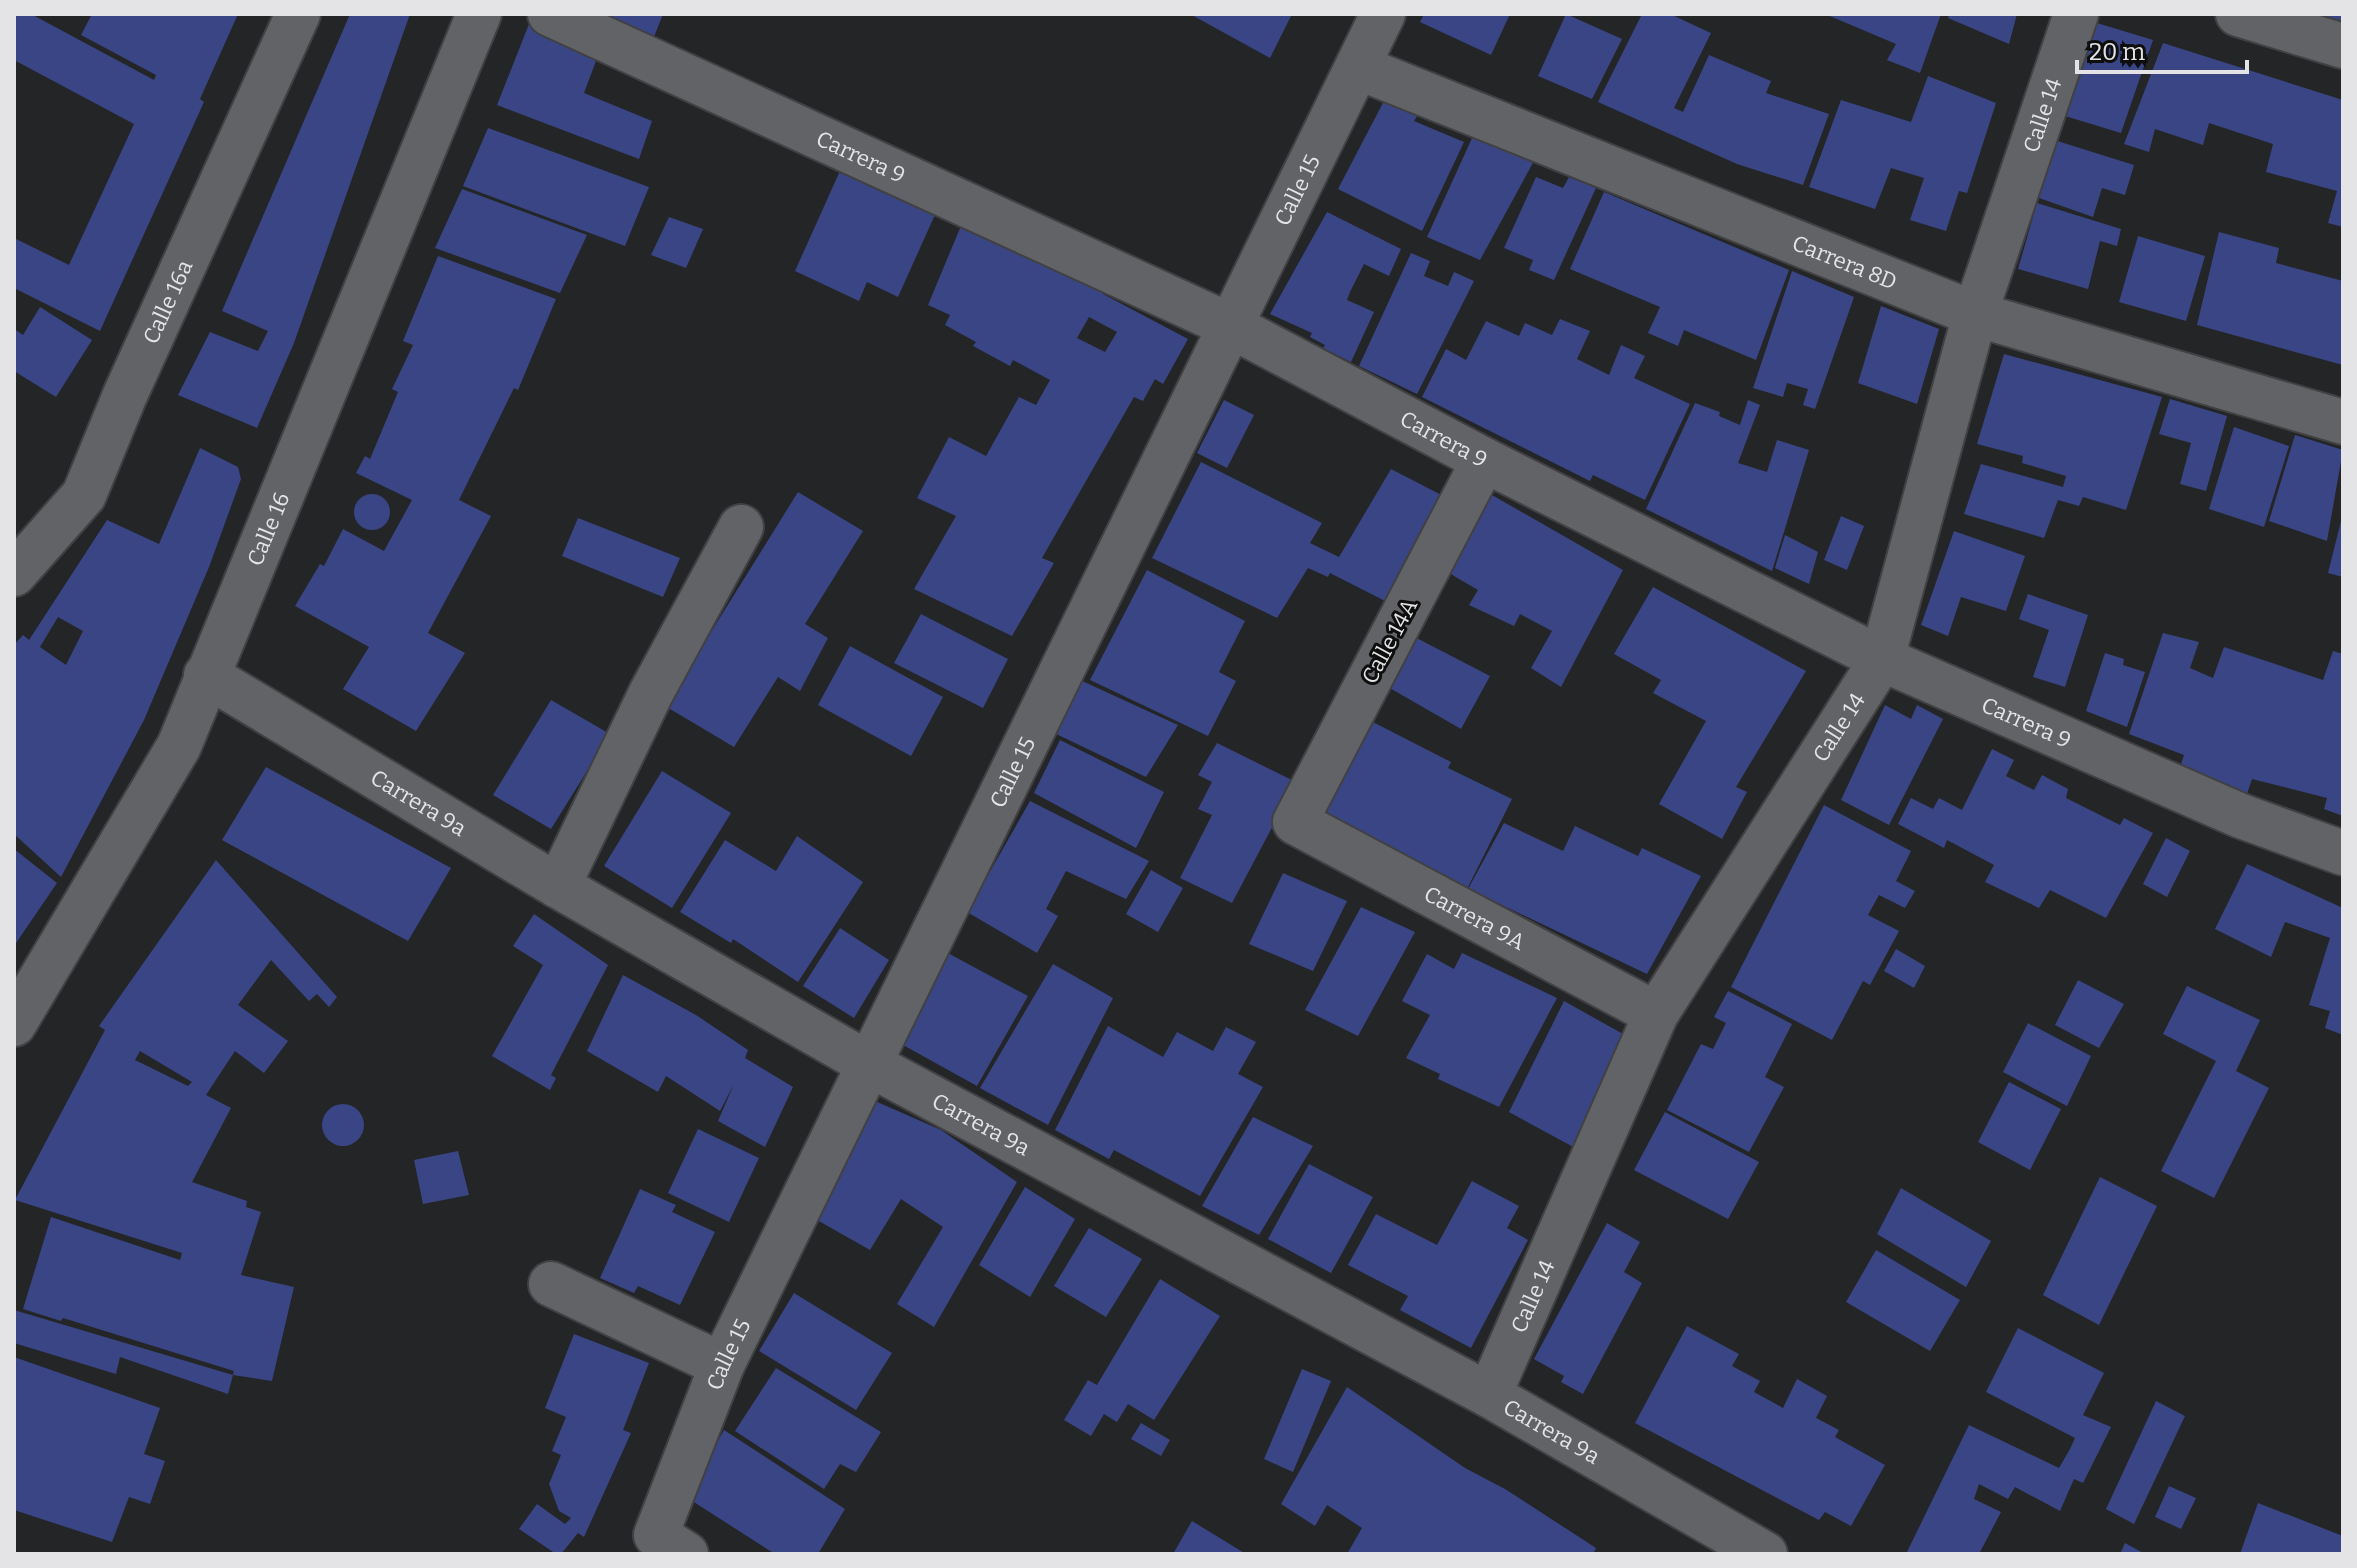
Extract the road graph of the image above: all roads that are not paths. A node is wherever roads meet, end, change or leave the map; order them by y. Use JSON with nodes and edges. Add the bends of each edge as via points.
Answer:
{"nodes":[{"id":1,"x":298,"y":14,"type":"edge"},
{"id":2,"x":479,"y":14,"type":"edge"},
{"id":3,"x":550,"y":14,"type":"edge"},
{"id":4,"x":1383,"y":14,"type":"edge"},
{"id":5,"x":2076,"y":14,"type":"edge"},
{"id":6,"x":2238,"y":14,"type":"edge"},
{"id":7,"x":2343,"y":46,"type":"edge"},
{"id":8,"x":1360,"y":68,"type":"junction"},
{"id":9,"x":1975,"y":314,"type":"junction"},
{"id":10,"x":1231,"y":326,"type":"junction"},
{"id":11,"x":2343,"y":422,"type":"edge"},
{"id":12,"x":1484,"y":460,"type":"junction"},
{"id":13,"x":741,"y":527,"type":"dead end"},
{"id":14,"x":14,"y":574,"type":"edge"},
{"id":15,"x":1882,"y":659,"type":"junction"},
{"id":16,"x":206,"y":675,"type":"junction"},
{"id":17,"x":1295,"y":822,"type":"joint"},
{"id":18,"x":2343,"y":853,"type":"edge"},
{"id":19,"x":558,"y":886,"type":"junction"},
{"id":20,"x":1656,"y":1014,"type":"junction"},
{"id":21,"x":14,"y":1024,"type":"edge"},
{"id":22,"x":867,"y":1063,"type":"junction"},
{"id":23,"x":551,"y":1284,"type":"dead end"},
{"id":24,"x":722,"y":1365,"type":"junction"},
{"id":25,"x":1489,"y":1395,"type":"junction"},
{"id":26,"x":671,"y":1545,"type":"edge"},
{"id":27,"x":1759,"y":1553,"type":"edge"}],
"edges":[{"from":1,"to":14,"type":"street","name":"Calle 16a","via":[[84,495]]},
{"from":2,"to":16,"type":"street","name":"Calle 16"},
{"from":3,"to":10,"type":"street","name":"Carrera 9"},
{"from":4,"to":8,"type":"street","name":"Calle 15"},
{"from":5,"to":9,"type":"street","name":"Calle 14"},
{"from":6,"to":7,"type":"street"},
{"from":8,"to":9,"type":"street","name":"Carrera 8D"},
{"from":8,"to":10,"type":"street","name":"Calle 15"},
{"from":9,"to":11,"type":"street","name":"Carrera 8D"},
{"from":9,"to":15,"type":"street","name":"Calle 14"},
{"from":10,"to":12,"type":"street","name":"Carrera 9"},
{"from":10,"to":22,"type":"street","name":"Calle 15"},
{"from":12,"to":15,"type":"street","name":"Carrera 9"},
{"from":12,"to":17,"type":"street","name":"Calle 14A"},
{"from":13,"to":19,"type":"street","via":[[651,693]]},
{"from":15,"to":18,"type":"street","name":"Carrera 9","via":[[2241,816]]},
{"from":15,"to":20,"type":"street","name":"Calle 14"},
{"from":16,"to":19,"type":"street","name":"Carrera 9a"},
{"from":16,"to":21,"type":"street","name":"Calle 16","via":[[179,746]]},
{"from":17,"to":20,"type":"street","name":"Carrera 9A"},
{"from":19,"to":22,"type":"street","name":"Carrera 9a"},
{"from":20,"to":25,"type":"street","name":"Calle 14"},
{"from":22,"to":24,"type":"street","name":"Calle 15"},
{"from":22,"to":25,"type":"street","name":"Carrera 9a"},
{"from":23,"to":24,"type":"street"},
{"from":24,"to":26,"type":"street","name":"Calle 15"},
{"from":25,"to":27,"type":"street","name":"Carrera 9a"}]}
